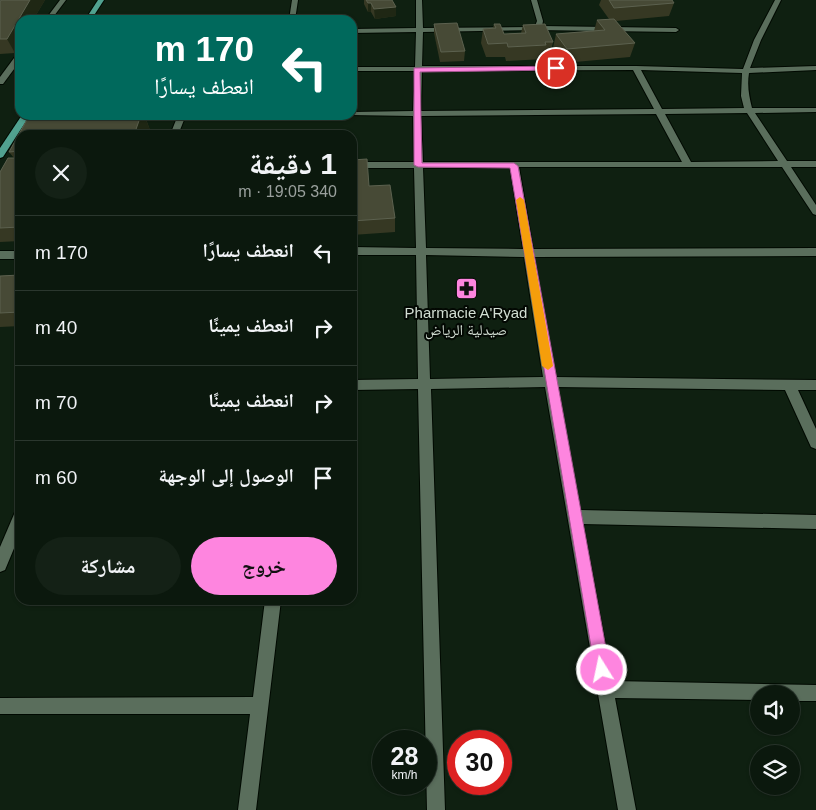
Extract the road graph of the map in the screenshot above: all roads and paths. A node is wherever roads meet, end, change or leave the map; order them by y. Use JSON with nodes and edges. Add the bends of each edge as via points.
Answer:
{"nodes":[{"id":1,"x":63,"y":0,"type":"edge"},
{"id":2,"x":101,"y":0,"type":"edge"},
{"id":3,"x":295,"y":0,"type":"edge"},
{"id":4,"x":419,"y":0,"type":"edge"},
{"id":5,"x":534,"y":0,"type":"edge"},
{"id":6,"x":778,"y":0,"type":"edge"},
{"id":7,"x":52,"y":15,"type":"edge"},
{"id":8,"x":91,"y":15,"type":"edge"},
{"id":9,"x":293,"y":15,"type":"edge"},
{"id":10,"x":536,"y":28,"type":"junction"},
{"id":11,"x":676,"y":30,"type":"dead end"},
{"id":12,"x":357,"y":31,"type":"edge"},
{"id":13,"x":420,"y":31,"type":"junction"},
{"id":14,"x":15,"y":62,"type":"edge"},
{"id":15,"x":636,"y":68,"type":"junction"},
{"id":16,"x":816,"y":68,"type":"edge"},
{"id":17,"x":357,"y":69,"type":"edge"},
{"id":18,"x":417,"y":70,"type":"junction"},
{"id":19,"x":744,"y":71,"type":"junction"},
{"id":20,"x":0,"y":82,"type":"edge"},
{"id":21,"x":660,"y":110,"type":"junction"},
{"id":22,"x":748,"y":110,"type":"junction"},
{"id":23,"x":816,"y":110,"type":"edge"},
{"id":24,"x":357,"y":114,"type":"edge"},
{"id":25,"x":417,"y":114,"type":"junction"},
{"id":26,"x":15,"y":132,"type":"edge"},
{"id":27,"x":0,"y":155,"type":"edge"},
{"id":28,"x":786,"y":164,"type":"junction"},
{"id":29,"x":816,"y":164,"type":"edge"},
{"id":30,"x":357,"y":165,"type":"edge"},
{"id":31,"x":418,"y":165,"type":"junction"},
{"id":32,"x":688,"y":165,"type":"junction"},
{"id":33,"x":514,"y":166,"type":"junction"},
{"id":34,"x":816,"y":212,"type":"edge"},
{"id":35,"x":357,"y":251,"type":"edge"},
{"id":36,"x":421,"y":251,"type":"junction"},
{"id":37,"x":816,"y":252,"type":"edge"},
{"id":38,"x":529,"y":253,"type":"junction"},
{"id":39,"x":0,"y":255,"type":"edge"},
{"id":40,"x":15,"y":255,"type":"edge"},
{"id":41,"x":550,"y":382,"type":"junction"},
{"id":42,"x":425,"y":384,"type":"junction"},
{"id":43,"x":788,"y":384,"type":"junction"},
{"id":44,"x":816,"y":385,"type":"edge"},
{"id":45,"x":357,"y":386,"type":"edge"},
{"id":46,"x":816,"y":443,"type":"edge"},
{"id":47,"x":576,"y":518,"type":"junction"},
{"id":48,"x":816,"y":522,"type":"edge"},
{"id":49,"x":15,"y":529,"type":"edge"},
{"id":50,"x":0,"y":564,"type":"edge"},
{"id":51,"x":272,"y":605,"type":"edge"},
{"id":52,"x":606,"y":689,"type":"junction"},
{"id":53,"x":816,"y":693,"type":"edge"},
{"id":54,"x":260,"y":705,"type":"junction"},
{"id":55,"x":0,"y":706,"type":"edge"},
{"id":56,"x":248,"y":810,"type":"edge"},
{"id":57,"x":436,"y":810,"type":"edge"},
{"id":58,"x":627,"y":810,"type":"edge"}],
"edges":[{"from":1,"to":7,"type":"street"},
{"from":2,"to":8,"type":"main road"},
{"from":3,"to":9,"type":"street"},
{"from":4,"to":13,"type":"street"},
{"from":5,"to":10,"type":"street","via":[[540,21]]},
{"from":6,"to":19,"type":"street"},
{"from":10,"to":11,"type":"street"},
{"from":10,"to":13,"type":"street"},
{"from":12,"to":13,"type":"street"},
{"from":13,"to":18,"type":"street"},
{"from":14,"to":20,"type":"street"},
{"from":15,"to":18,"type":"street"},
{"from":15,"to":19,"type":"street"},
{"from":15,"to":21,"type":"street"},
{"from":16,"to":19,"type":"street"},
{"from":17,"to":18,"type":"street"},
{"from":18,"to":25,"type":"street"},
{"from":19,"to":22,"type":"street","via":[[744,97]]},
{"from":21,"to":22,"type":"street"},
{"from":21,"to":25,"type":"street"},
{"from":21,"to":32,"type":"street"},
{"from":22,"to":23,"type":"street"},
{"from":22,"to":28,"type":"street"},
{"from":24,"to":25,"type":"street"},
{"from":25,"to":31,"type":"street"},
{"from":26,"to":27,"type":"main road"},
{"from":28,"to":29,"type":"street"},
{"from":28,"to":32,"type":"street"},
{"from":28,"to":34,"type":"street"},
{"from":30,"to":31,"type":"street"},
{"from":31,"to":33,"type":"street"},
{"from":31,"to":36,"type":"street"},
{"from":32,"to":33,"type":"street"},
{"from":33,"to":38,"type":"street"},
{"from":35,"to":36,"type":"street"},
{"from":36,"to":38,"type":"street"},
{"from":36,"to":42,"type":"street"},
{"from":37,"to":38,"type":"street"},
{"from":38,"to":41,"type":"street"},
{"from":39,"to":40,"type":"street"},
{"from":41,"to":42,"type":"street"},
{"from":41,"to":43,"type":"street"},
{"from":41,"to":47,"type":"street"},
{"from":42,"to":45,"type":"street"},
{"from":42,"to":57,"type":"street"},
{"from":43,"to":44,"type":"street"},
{"from":43,"to":46,"type":"street"},
{"from":47,"to":48,"type":"street"},
{"from":47,"to":52,"type":"street"},
{"from":49,"to":50,"type":"street"},
{"from":51,"to":54,"type":"street"},
{"from":52,"to":53,"type":"street"},
{"from":52,"to":58,"type":"street"},
{"from":54,"to":55,"type":"street"},
{"from":54,"to":56,"type":"street"}]}
